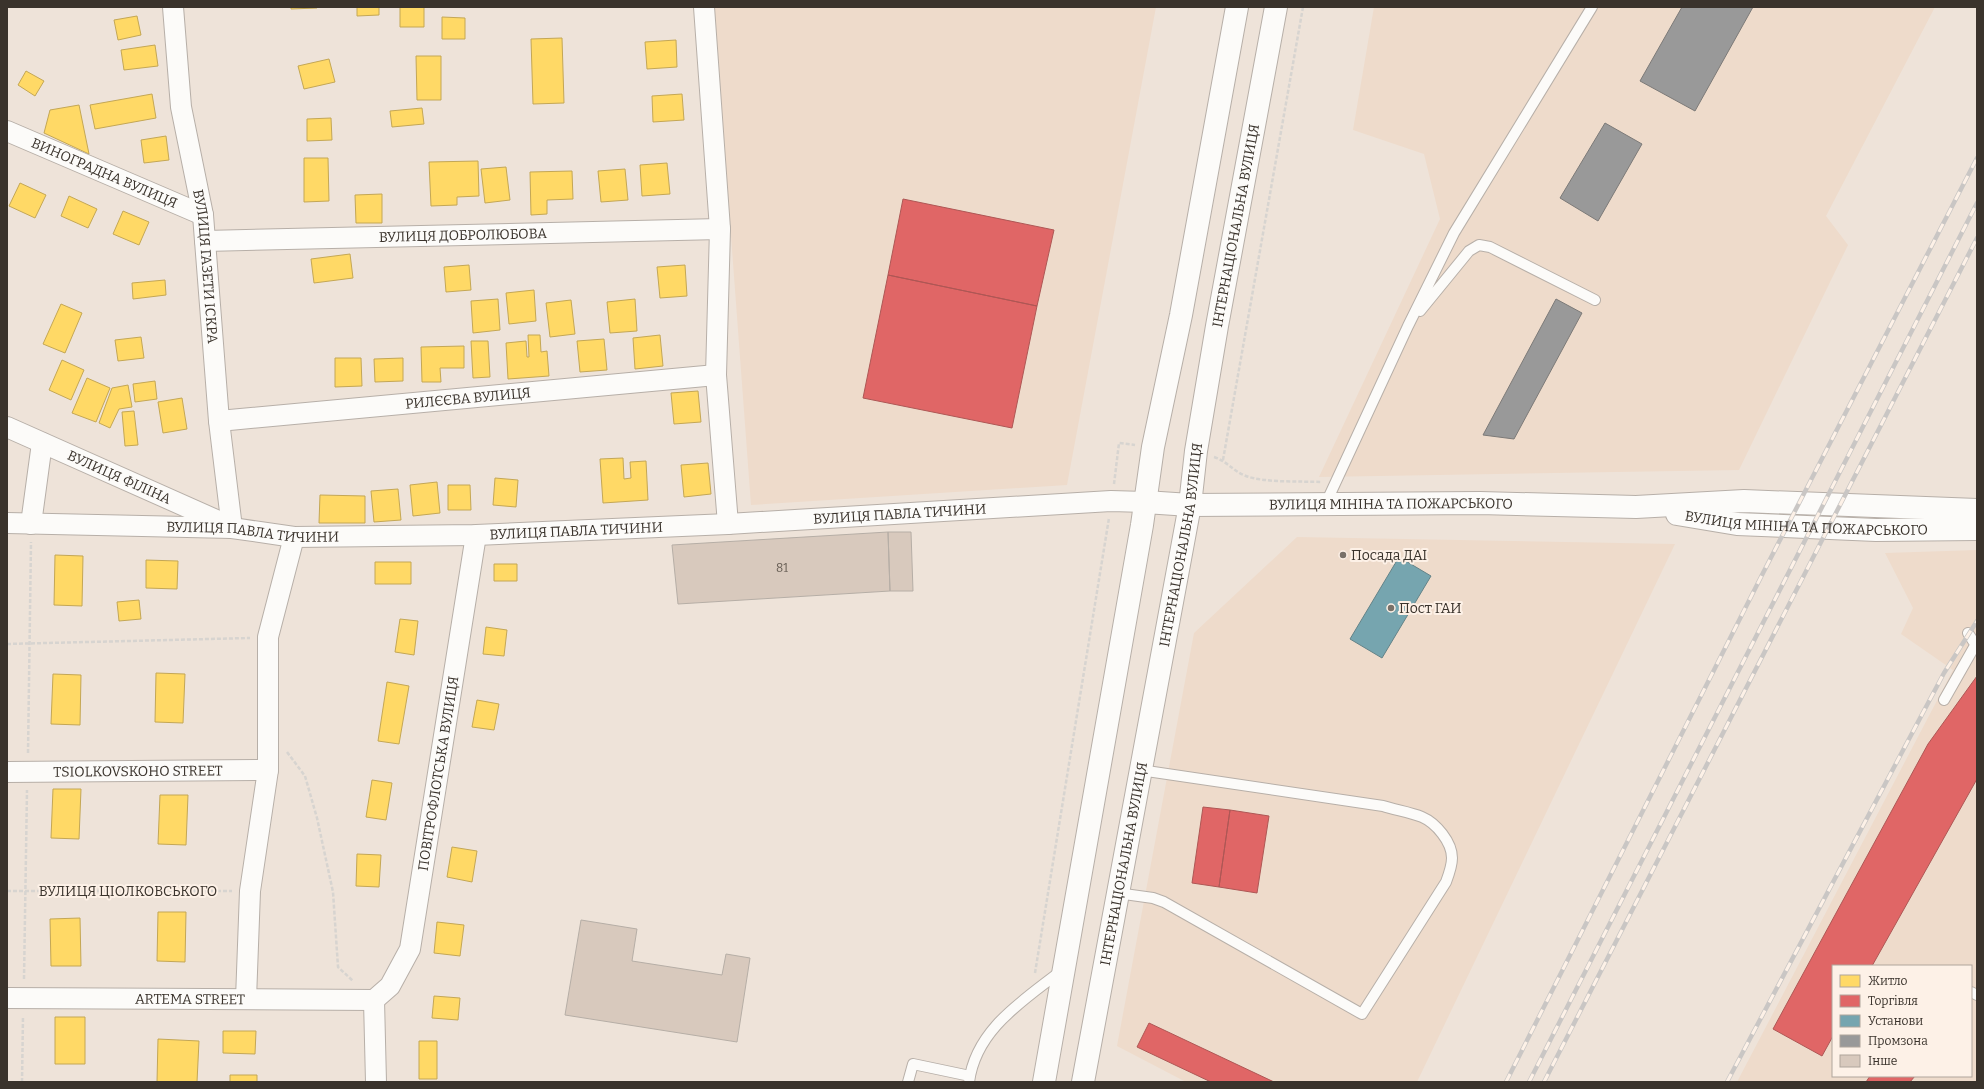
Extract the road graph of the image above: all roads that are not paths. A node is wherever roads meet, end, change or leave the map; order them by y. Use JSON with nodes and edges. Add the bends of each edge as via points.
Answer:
{"nodes":[{"id":1,"x":173,"y":7,"type":"edge"},
{"id":2,"x":704,"y":7,"type":"edge"},
{"id":3,"x":1237,"y":7,"type":"edge"},
{"id":4,"x":1276,"y":7,"type":"edge"},
{"id":5,"x":1592,"y":7,"type":"edge"},
{"id":6,"x":7,"y":131,"type":"edge"},
{"id":7,"x":203,"y":214,"type":"junction"},
{"id":8,"x":720,"y":229,"type":"junction"},
{"id":9,"x":205,"y":241,"type":"junction"},
{"id":10,"x":1595,"y":300,"type":"dead end"},
{"id":11,"x":1408,"y":326,"type":"junction"},
{"id":12,"x":716,"y":375,"type":"junction"},
{"id":13,"x":219,"y":421,"type":"junction"},
{"id":14,"x":7,"y":427,"type":"edge"},
{"id":15,"x":42,"y":443,"type":"junction"},
{"id":16,"x":1145,"y":502,"type":"junction"},
{"id":17,"x":1326,"y":503,"type":"junction"},
{"id":18,"x":1190,"y":505,"type":"junction"},
{"id":19,"x":1636,"y":507,"type":"junction"},
{"id":20,"x":1977,"y":510,"type":"edge"},
{"id":21,"x":7,"y":523,"type":"edge"},
{"id":22,"x":31,"y":524,"type":"junction"},
{"id":23,"x":728,"y":524,"type":"junction"},
{"id":24,"x":232,"y":528,"type":"junction"},
{"id":25,"x":1977,"y":529,"type":"edge"},
{"id":26,"x":476,"y":535,"type":"junction"},
{"id":27,"x":294,"y":537,"type":"junction"},
{"id":28,"x":1968,"y":633,"type":"dead end"},
{"id":29,"x":1976,"y":643,"type":"edge"},
{"id":30,"x":1944,"y":700,"type":"dead end"},
{"id":31,"x":268,"y":770,"type":"junction"},
{"id":32,"x":1140,"y":770,"type":"junction"},
{"id":33,"x":7,"y":772,"type":"edge"},
{"id":34,"x":1117,"y":893,"type":"junction"},
{"id":35,"x":1064,"y":969,"type":"junction"},
{"id":36,"x":15,"y":998,"type":"edge"},
{"id":37,"x":246,"y":999,"type":"junction"},
{"id":38,"x":374,"y":1000,"type":"junction"},
{"id":39,"x":969,"y":1079,"type":"edge"},
{"id":40,"x":376,"y":1082,"type":"edge"},
{"id":41,"x":908,"y":1082,"type":"edge"},
{"id":42,"x":1044,"y":1082,"type":"edge"},
{"id":43,"x":1083,"y":1082,"type":"edge"}],
"edges":[{"from":1,"to":7,"type":"street","name":"ВУЛИЦЯ ГАЗЕТИ ІСКРА","via":[[181,108]]},
{"from":2,"to":8,"type":"street"},
{"from":3,"to":16,"type":"main road","via":[[1181,315],[1153,447]]},
{"from":4,"to":18,"type":"main road","name":"ІНТЕРНАЦІОНАЛЬНА ВУЛИЦЯ","via":[[1196,451]]},
{"from":5,"to":11,"type":"lane","via":[[1454,233]]},
{"from":6,"to":7,"type":"street","name":"ВИНОГРАДНА ВУЛИЦЯ"},
{"from":7,"to":9,"type":"street","name":"ВУЛИЦЯ ГАЗЕТИ ІСКРА"},
{"from":8,"to":9,"type":"street","name":"ВУЛИЦЯ ДОБРОЛЮБОВА"},
{"from":8,"to":12,"type":"street"},
{"from":9,"to":13,"type":"street","name":"ВУЛИЦЯ ГАЗЕТИ ІСКРА"},
{"from":10,"to":11,"type":"lane","via":[[1490,247],[1479,245],[1469,252]]},
{"from":11,"to":17,"type":"lane"},
{"from":12,"to":13,"type":"street","name":"РИЛЄЄВА ВУЛИЦЯ"},
{"from":12,"to":23,"type":"street"},
{"from":13,"to":24,"type":"street","name":"ВУЛИЦЯ ГАЗЕТИ ІСКРА"},
{"from":14,"to":15,"type":"street","name":"ВУЛИЦЯ ФІЛІНА"},
{"from":15,"to":22,"type":"street"},
{"from":15,"to":24,"type":"street","name":"ВУЛИЦЯ ФІЛІНА"},
{"from":16,"to":18,"type":"main road","name":"ВУЛИЦЯ МІНІНА ТА ПОЖАРСЬКОГО"},
{"from":16,"to":23,"type":"street","name":"ВУЛИЦЯ ПАВЛА ТИЧИНИ","via":[[1111,501]]},
{"from":16,"to":35,"type":"main road"},
{"from":17,"to":18,"type":"main road","name":"ВУЛИЦЯ МІНІНА ТА ПОЖАРСЬКОГО"},
{"from":17,"to":19,"type":"main road","name":"ВУЛИЦЯ МІНІНА ТА ПОЖАРСЬКОГО"},
{"from":18,"to":32,"type":"main road","name":"ІНТЕРНАЦІОНАЛЬНА ВУЛИЦЯ"},
{"from":19,"to":20,"type":"main road","name":"ВУЛИЦЯ МІНІНА ТА ПОЖАРСЬКОГО","via":[[1744,501]]},
{"from":19,"to":25,"type":"main road","name":"ВУЛИЦЯ МІНІНА ТА ПОЖАРСЬКОГО","via":[[1737,524],[1876,530]]},
{"from":21,"to":22,"type":"street","name":"ВУЛИЦЯ ПАВЛА ТИЧИНИ"},
{"from":22,"to":24,"type":"street","name":"ВУЛИЦЯ ПАВЛА ТИЧИНИ"},
{"from":23,"to":26,"type":"street","name":"ВУЛИЦЯ ПАВЛА ТИЧИНИ"},
{"from":24,"to":27,"type":"street","name":"ВУЛИЦЯ ПАВЛА ТИЧИНИ"},
{"from":26,"to":27,"type":"street","name":"ВУЛИЦЯ ПАВЛА ТИЧИНИ"},
{"from":26,"to":38,"type":"street","name":"ПОВІТРОФЛОТСЬКА ВУЛИЦЯ","via":[[410,949],[390,986]]},
{"from":27,"to":31,"type":"street","via":[[268,637]]},
{"from":28,"to":29,"type":"lane"},
{"from":29,"to":30,"type":"lane"},
{"from":31,"to":33,"type":"street","name":"TSIOLKOVSKOHO STREET"},
{"from":31,"to":37,"type":"street","via":[[250,891]]},
{"from":32,"to":34,"type":"main road","name":"ІНТЕРНАЦІОНАЛЬНА ВУЛИЦЯ"},
{"from":32,"to":34,"type":"lane","via":[[1382,806],[1422,817],[1435,826],[1448,844],[1452,857],[1450,870],[1446,882],[1362,1014],[1164,902]]},
{"from":34,"to":43,"type":"main road","name":"ІНТЕРНАЦІОНАЛЬНА ВУЛИЦЯ"},
{"from":35,"to":39,"type":"lane","via":[[1001,1018],[980,1047]]},
{"from":35,"to":42,"type":"main road"},
{"from":36,"to":37,"type":"street","name":"ARTEMA STREET"},
{"from":37,"to":38,"type":"street","name":"ARTEMA STREET"},
{"from":38,"to":40,"type":"street"},
{"from":39,"to":41,"type":"lane","via":[[913,1064]]}]}
